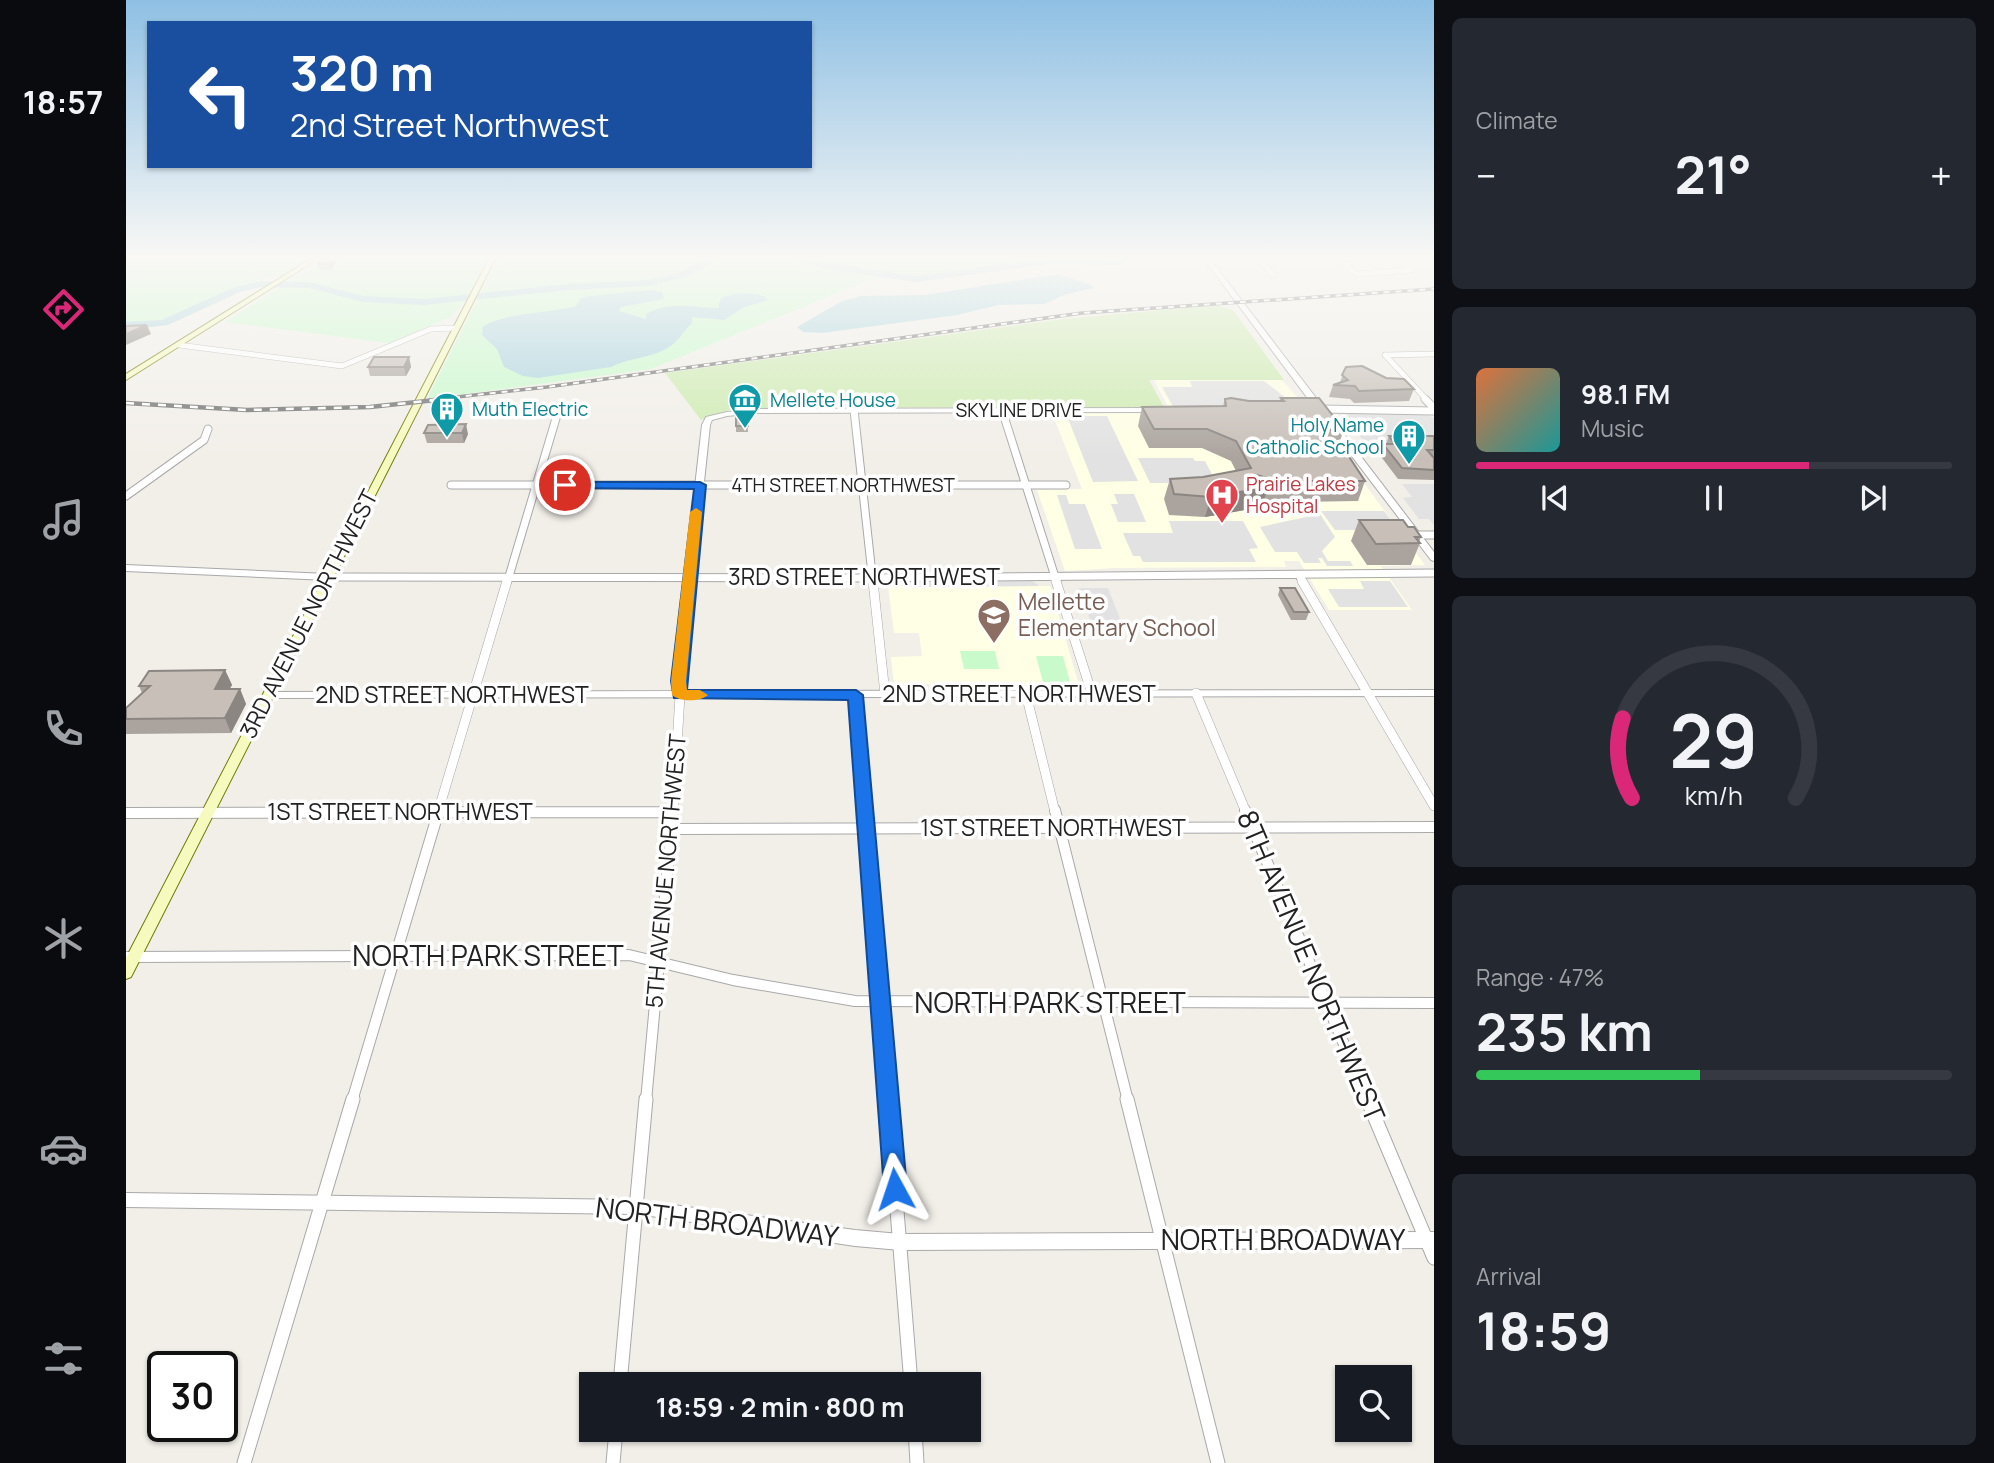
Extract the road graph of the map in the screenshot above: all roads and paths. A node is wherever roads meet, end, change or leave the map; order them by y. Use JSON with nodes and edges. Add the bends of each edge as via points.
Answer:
{"nodes":[{"id":1,"x":214,"y":323,"type":"edge"},
{"id":2,"x":458,"y":323,"type":"edge"},
{"id":3,"x":1254,"y":323,"type":"edge"},
{"id":4,"x":456,"y":328,"type":"junction"},
{"id":5,"x":179,"y":345,"type":"junction"},
{"id":6,"x":1434,"y":354,"type":"edge"},
{"id":7,"x":126,"y":378,"type":"edge"},
{"id":8,"x":1434,"y":409,"type":"edge"},
{"id":9,"x":854,"y":410,"type":"junction"},
{"id":10,"x":1002,"y":410,"type":"junction"},
{"id":11,"x":1160,"y":410,"type":"edge"},
{"id":12,"x":1317,"y":410,"type":"junction"},
{"id":13,"x":557,"y":415,"type":"dead end"},
{"id":14,"x":717,"y":415,"type":"joint"},
{"id":15,"x":208,"y":429,"type":"dead end"},
{"id":16,"x":451,"y":485,"type":"dead end"},
{"id":17,"x":538,"y":485,"type":"junction"},
{"id":18,"x":700,"y":485,"type":"junction"},
{"id":19,"x":863,"y":485,"type":"junction"},
{"id":20,"x":1025,"y":485,"type":"junction"},
{"id":21,"x":1066,"y":485,"type":"dead end"},
{"id":22,"x":126,"y":496,"type":"edge"},
{"id":23,"x":1416,"y":535,"type":"junction"},
{"id":24,"x":1434,"y":535,"type":"edge"},
{"id":25,"x":1434,"y":558,"type":"edge"},
{"id":26,"x":126,"y":568,"type":"edge"},
{"id":27,"x":1434,"y":573,"type":"edge"},
{"id":28,"x":1299,"y":575,"type":"junction"},
{"id":29,"x":1055,"y":577,"type":"junction"},
{"id":30,"x":328,"y":578,"type":"junction"},
{"id":31,"x":510,"y":578,"type":"junction"},
{"id":32,"x":689,"y":578,"type":"junction"},
{"id":33,"x":873,"y":578,"type":"junction"},
{"id":34,"x":1196,"y":693,"type":"junction"},
{"id":35,"x":1367,"y":693,"type":"junction"},
{"id":36,"x":1434,"y":693,"type":"edge"},
{"id":37,"x":885,"y":694,"type":"junction"},
{"id":38,"x":1026,"y":694,"type":"junction"},
{"id":39,"x":1092,"y":694,"type":"junction"},
{"id":40,"x":268,"y":695,"type":"junction"},
{"id":41,"x":474,"y":695,"type":"junction"},
{"id":42,"x":680,"y":695,"type":"junction"},
{"id":43,"x":856,"y":695,"type":"junction"},
{"id":44,"x":1434,"y":806,"type":"edge"},
{"id":45,"x":439,"y":811,"type":"junction"},
{"id":46,"x":673,"y":812,"type":"junction"},
{"id":47,"x":126,"y":813,"type":"edge"},
{"id":48,"x":207,"y":813,"type":"junction"},
{"id":49,"x":1253,"y":827,"type":"junction"},
{"id":50,"x":1434,"y":827,"type":"edge"},
{"id":51,"x":672,"y":828,"type":"junction"},
{"id":52,"x":867,"y":828,"type":"junction"},
{"id":53,"x":1059,"y":828,"type":"junction"},
{"id":54,"x":396,"y":956,"type":"junction"},
{"id":55,"x":130,"y":957,"type":"edge"},
{"id":56,"x":658,"y":961,"type":"junction"},
{"id":57,"x":126,"y":973,"type":"edge"},
{"id":58,"x":880,"y":1002,"type":"junction"},
{"id":59,"x":1327,"y":1003,"type":"junction"},
{"id":60,"x":1434,"y":1003,"type":"edge"},
{"id":61,"x":1103,"y":1004,"type":"junction"},
{"id":62,"x":126,"y":1200,"type":"edge"},
{"id":63,"x":323,"y":1202,"type":"junction"},
{"id":64,"x":636,"y":1207,"type":"junction"},
{"id":65,"x":1163,"y":1239,"type":"junction"},
{"id":66,"x":1430,"y":1240,"type":"edge"},
{"id":67,"x":900,"y":1242,"type":"junction"},
{"id":68,"x":1434,"y":1258,"type":"edge"},
{"id":69,"x":622,"y":1372,"type":"edge"},
{"id":70,"x":910,"y":1372,"type":"edge"},
{"id":71,"x":616,"y":1442,"type":"edge"},
{"id":72,"x":916,"y":1442,"type":"edge"},
{"id":73,"x":244,"y":1463,"type":"edge"},
{"id":74,"x":613,"y":1463,"type":"edge"},
{"id":75,"x":918,"y":1463,"type":"edge"},
{"id":76,"x":1219,"y":1463,"type":"edge"}],
"edges":[{"from":1,"to":5,"type":"main road"},
{"from":2,"to":4,"type":"main road","name":"3RD AVENUE NORTHWEST"},
{"from":3,"to":12,"type":"street"},
{"from":4,"to":5,"type":"street","via":[[426,331],[342,366]]},
{"from":4,"to":30,"type":"main road","name":"3RD AVENUE NORTHWEST"},
{"from":5,"to":7,"type":"main road"},
{"from":6,"to":8,"type":"street","via":[[1385,355]]},
{"from":8,"to":12,"type":"street"},
{"from":9,"to":10,"type":"street","name":"SKYLINE DRIVE"},
{"from":9,"to":14,"type":"street","name":"SKYLINE DRIVE"},
{"from":9,"to":19,"type":"street"},
{"from":10,"to":11,"type":"street","name":"SKYLINE DRIVE"},
{"from":10,"to":20,"type":"street"},
{"from":12,"to":23,"type":"street"},
{"from":13,"to":17,"type":"street"},
{"from":14,"to":18,"type":"street","name":"5TH AVENUE NORTHWEST","via":[[706,425]]},
{"from":15,"to":22,"type":"street","via":[[204,440]]},
{"from":16,"to":17,"type":"street","name":"4TH STREET NORTHWEST"},
{"from":17,"to":18,"type":"street","name":"4TH STREET NORTHWEST"},
{"from":17,"to":31,"type":"street"},
{"from":18,"to":19,"type":"street","name":"4TH STREET NORTHWEST"},
{"from":18,"to":32,"type":"street","name":"5TH AVENUE NORTHWEST"},
{"from":19,"to":20,"type":"street","name":"4TH STREET NORTHWEST"},
{"from":19,"to":33,"type":"street"},
{"from":20,"to":21,"type":"street","name":"4TH STREET NORTHWEST"},
{"from":20,"to":29,"type":"street"},
{"from":23,"to":24,"type":"street"},
{"from":23,"to":25,"type":"street"},
{"from":26,"to":30,"type":"street","name":"3RD STREET NORTHWEST"},
{"from":27,"to":28,"type":"street","name":"3RD STREET NORTHWEST"},
{"from":28,"to":29,"type":"street","name":"3RD STREET NORTHWEST"},
{"from":28,"to":35,"type":"street"},
{"from":29,"to":33,"type":"street","name":"3RD STREET NORTHWEST"},
{"from":29,"to":39,"type":"street"},
{"from":30,"to":31,"type":"street","name":"3RD STREET NORTHWEST"},
{"from":30,"to":40,"type":"main road","name":"3RD AVENUE NORTHWEST"},
{"from":31,"to":32,"type":"street","name":"3RD STREET NORTHWEST"},
{"from":31,"to":41,"type":"street"},
{"from":32,"to":33,"type":"street","name":"3RD STREET NORTHWEST"},
{"from":32,"to":42,"type":"street","name":"5TH AVENUE NORTHWEST"},
{"from":33,"to":37,"type":"street"},
{"from":34,"to":35,"type":"street","name":"2ND STREET NORTHWEST"},
{"from":34,"to":39,"type":"street","name":"2ND STREET NORTHWEST"},
{"from":34,"to":49,"type":"street","name":"8TH AVENUE NORTHWEST"},
{"from":35,"to":36,"type":"street","name":"2ND STREET NORTHWEST"},
{"from":35,"to":44,"type":"street"},
{"from":37,"to":38,"type":"street","name":"2ND STREET NORTHWEST"},
{"from":37,"to":43,"type":"street","name":"2ND STREET NORTHWEST"},
{"from":38,"to":39,"type":"street","name":"2ND STREET NORTHWEST"},
{"from":38,"to":53,"type":"street"},
{"from":40,"to":41,"type":"street","name":"2ND STREET NORTHWEST"},
{"from":40,"to":48,"type":"main road","name":"3RD AVENUE NORTHWEST"},
{"from":41,"to":42,"type":"street","name":"2ND STREET NORTHWEST"},
{"from":41,"to":45,"type":"street"},
{"from":42,"to":43,"type":"street","name":"2ND STREET NORTHWEST"},
{"from":42,"to":46,"type":"street","name":"5TH AVENUE NORTHWEST"},
{"from":43,"to":52,"type":"street"},
{"from":45,"to":46,"type":"street","name":"1ST STREET NORTHWEST"},
{"from":45,"to":48,"type":"street","name":"1ST STREET NORTHWEST"},
{"from":45,"to":54,"type":"street"},
{"from":46,"to":51,"type":"street","name":"5TH AVENUE NORTHWEST"},
{"from":47,"to":48,"type":"street","name":"1ST STREET NORTHWEST"},
{"from":48,"to":55,"type":"main road","name":"3RD AVENUE NORTHWEST"},
{"from":49,"to":50,"type":"street","name":"1ST STREET NORTHWEST"},
{"from":49,"to":53,"type":"street","name":"1ST STREET NORTHWEST"},
{"from":49,"to":59,"type":"street","name":"8TH AVENUE NORTHWEST"},
{"from":51,"to":52,"type":"street","name":"1ST STREET NORTHWEST"},
{"from":51,"to":56,"type":"street","name":"5TH AVENUE NORTHWEST"},
{"from":52,"to":53,"type":"street","name":"1ST STREET NORTHWEST"},
{"from":52,"to":58,"type":"street"},
{"from":53,"to":61,"type":"street"},
{"from":54,"to":55,"type":"street","name":"NORTH PARK STREET"},
{"from":54,"to":56,"type":"street","name":"NORTH PARK STREET","via":[[629,955]]},
{"from":54,"to":63,"type":"street"},
{"from":55,"to":57,"type":"main road","name":"3RD AVENUE NORTHWEST"},
{"from":56,"to":58,"type":"street","name":"NORTH PARK STREET","via":[[794,992]]},
{"from":56,"to":64,"type":"street","name":"5TH AVENUE NORTHWEST"},
{"from":58,"to":61,"type":"street","name":"NORTH PARK STREET"},
{"from":58,"to":67,"type":"street"},
{"from":59,"to":60,"type":"street","name":"NORTH PARK STREET"},
{"from":59,"to":61,"type":"street","name":"NORTH PARK STREET"},
{"from":59,"to":66,"type":"street","name":"8TH AVENUE NORTHWEST"},
{"from":61,"to":65,"type":"street"},
{"from":62,"to":63,"type":"street","name":"NORTH BROADWAY"},
{"from":63,"to":64,"type":"street","name":"NORTH BROADWAY"},
{"from":63,"to":73,"type":"street"},
{"from":64,"to":67,"type":"street","name":"NORTH BROADWAY"},
{"from":64,"to":69,"type":"street","name":"5TH AVENUE NORTHWEST"},
{"from":65,"to":66,"type":"street","name":"NORTH BROADWAY"},
{"from":65,"to":67,"type":"street","name":"NORTH BROADWAY"},
{"from":65,"to":76,"type":"street"},
{"from":66,"to":68,"type":"street","name":"8TH AVENUE NORTHWEST"},
{"from":67,"to":70,"type":"street"},
{"from":71,"to":74,"type":"street"},
{"from":72,"to":75,"type":"street"}]}
